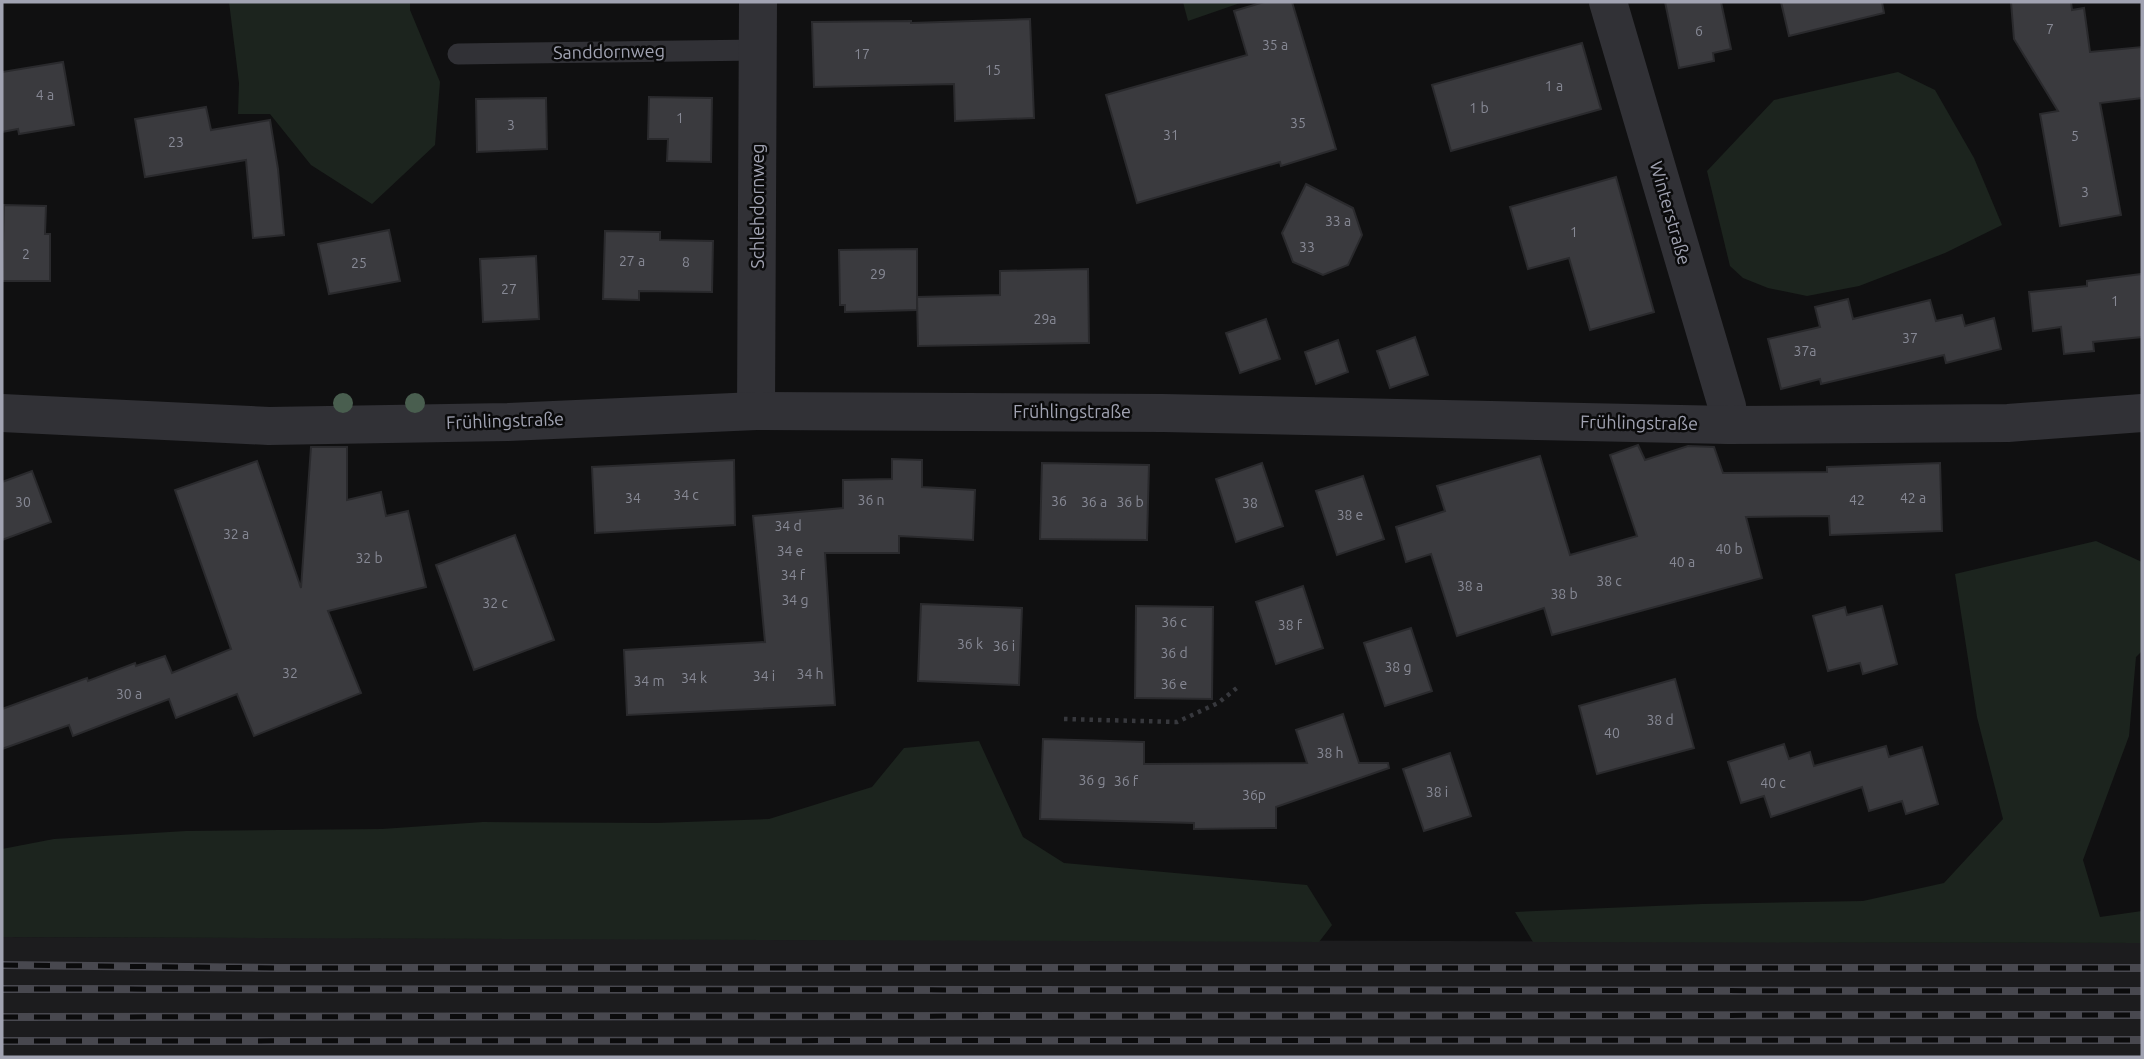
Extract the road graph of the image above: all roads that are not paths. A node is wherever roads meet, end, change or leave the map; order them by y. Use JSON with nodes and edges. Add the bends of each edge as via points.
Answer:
{"nodes":[{"id":1,"x":758,"y":2,"type":"edge"},
{"id":2,"x":1608,"y":2,"type":"edge"},
{"id":3,"x":759,"y":50,"type":"junction"},
{"id":4,"x":458,"y":54,"type":"dead end"},
{"id":5,"x":756,"y":411,"type":"junction"},
{"id":6,"x":2,"y":413,"type":"edge"},
{"id":7,"x":2142,"y":413,"type":"edge"},
{"id":8,"x":1729,"y":425,"type":"junction"}],
"edges":[{"from":1,"to":3,"type":"street","name":"Schlehdornweg"},
{"from":2,"to":8,"type":"street","name":"Winterstraße","via":[[1727,405]]},
{"from":3,"to":4,"type":"lane","name":"Sanddornweg"},
{"from":3,"to":5,"type":"street","name":"Schlehdornweg"},
{"from":5,"to":6,"type":"street","name":"Frühlingstraße","via":[[269,426]]},
{"from":5,"to":8,"type":"street","name":"Frühlingstraße","via":[[1163,413]]},
{"from":7,"to":8,"type":"street","name":"Frühlingstraße","via":[[2008,422]]}]}
